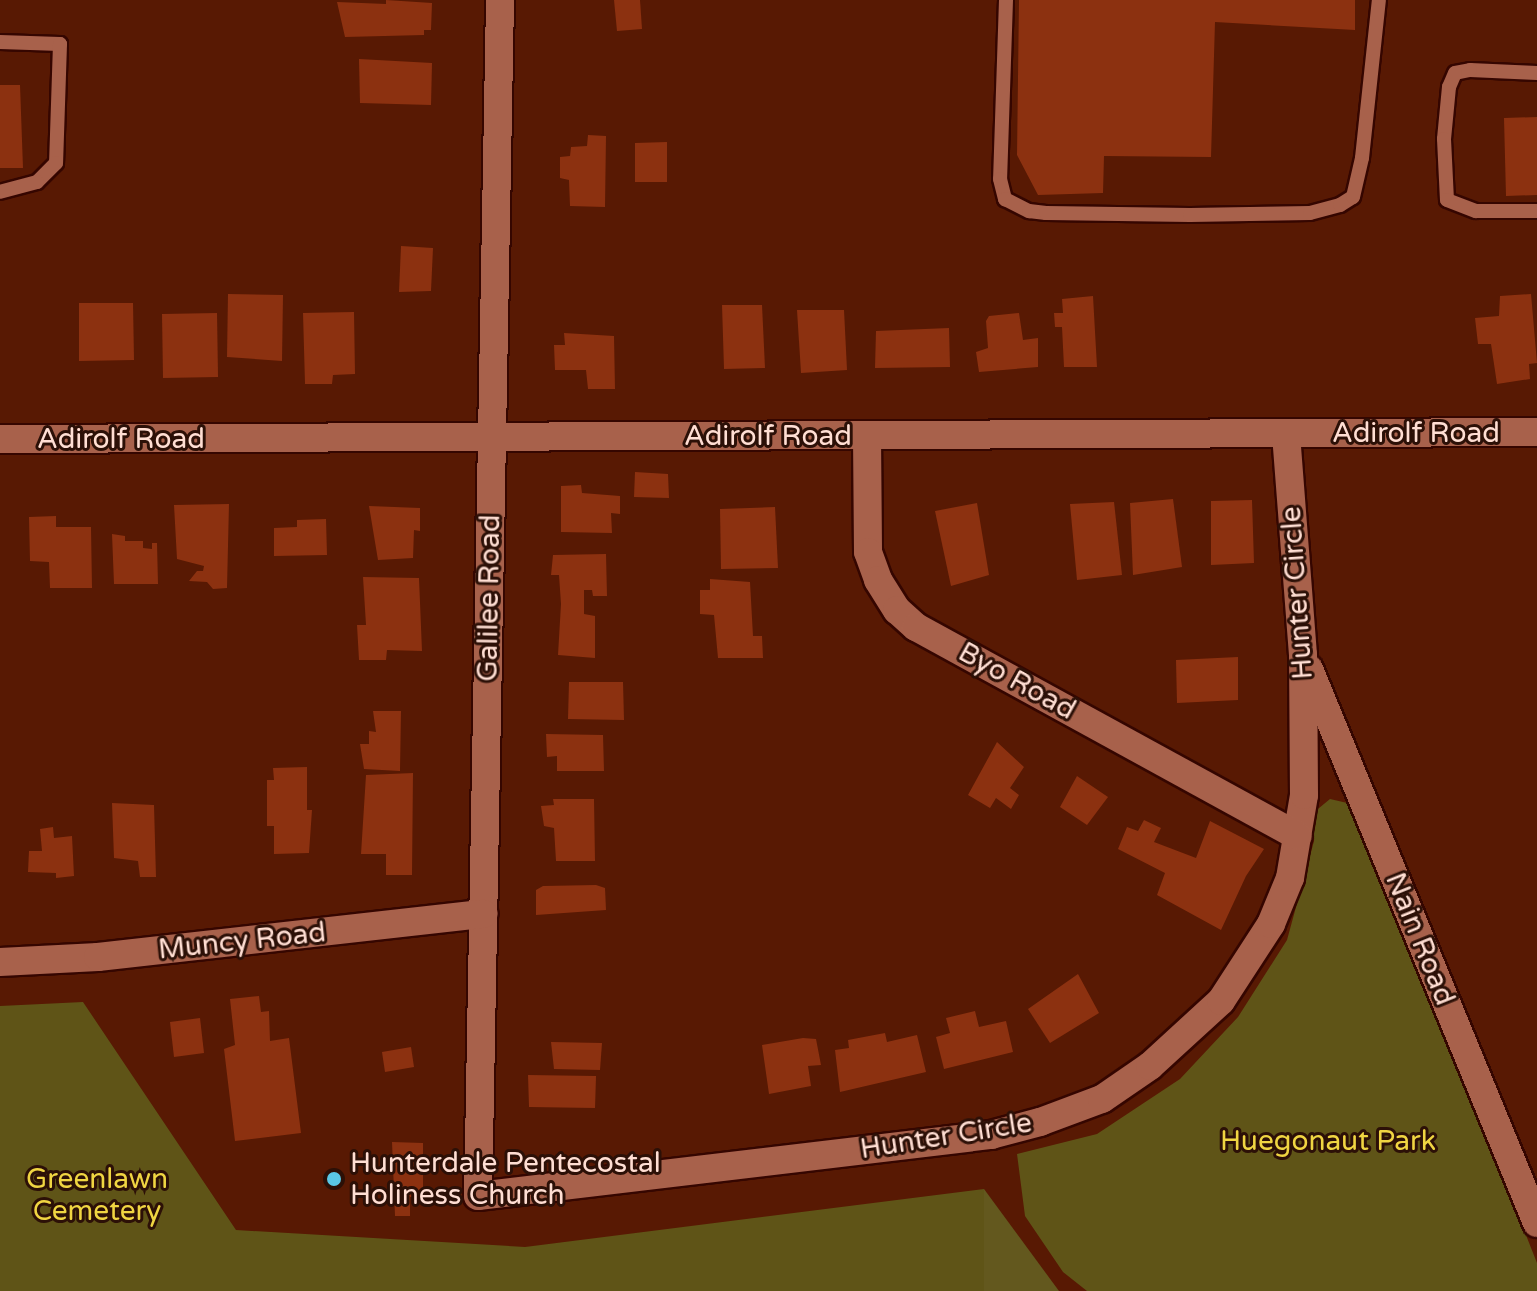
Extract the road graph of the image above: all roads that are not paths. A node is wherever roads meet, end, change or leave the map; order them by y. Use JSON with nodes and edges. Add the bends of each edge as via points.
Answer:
{"nodes":[{"id":1,"x":500,"y":0,"type":"edge"},
{"id":2,"x":1006,"y":0,"type":"edge"},
{"id":3,"x":1379,"y":0,"type":"edge"},
{"id":4,"x":0,"y":42,"type":"edge"},
{"id":5,"x":1537,"y":73,"type":"edge"},
{"id":6,"x":0,"y":192,"type":"edge"},
{"id":7,"x":1537,"y":211,"type":"edge"},
{"id":8,"x":1537,"y":432,"type":"edge"},
{"id":9,"x":1286,"y":434,"type":"junction"},
{"id":10,"x":491,"y":435,"type":"junction"},
{"id":11,"x":867,"y":436,"type":"junction"},
{"id":12,"x":0,"y":439,"type":"edge"},
{"id":13,"x":1303,"y":655,"type":"junction"},
{"id":14,"x":1298,"y":836,"type":"junction"},
{"id":15,"x":484,"y":914,"type":"junction"},
{"id":16,"x":0,"y":962,"type":"edge"},
{"id":17,"x":478,"y":1196,"type":"joint"},
{"id":18,"x":1537,"y":1223,"type":"edge"}],
"edges":[{"from":1,"to":10,"type":"street","name":"Galilee Road"},
{"from":2,"to":3,"type":"lane","via":[[1000,179],[1005,199],[1046,213],[1190,215],[1310,213],[1353,197]]},
{"from":4,"to":6,"type":"lane","via":[[60,44],[56,163],[37,182]]},
{"from":5,"to":7,"type":"lane","via":[[1455,73],[1444,139],[1447,200],[1476,211]]},
{"from":8,"to":9,"type":"street","name":"Adirolf Road"},
{"from":9,"to":11,"type":"street","name":"Adirolf Road"},
{"from":9,"to":13,"type":"street","name":"Hunter Circle"},
{"from":10,"to":11,"type":"street","name":"Adirolf Road"},
{"from":10,"to":12,"type":"street","name":"Adirolf Road"},
{"from":10,"to":15,"type":"street","name":"Galilee Road"},
{"from":11,"to":14,"type":"street","name":"Byo Road","via":[[868,552],[897,610],[916,627]]},
{"from":13,"to":14,"type":"street","name":"Hunter Circle","via":[[1304,795]]},
{"from":13,"to":18,"type":"street","name":"Nain Road"},
{"from":14,"to":17,"type":"street","name":"Hunter Circle","via":[[1290,878],[1271,924],[1221,1001],[1150,1066],[1102,1099],[991,1135]]},
{"from":15,"to":16,"type":"street","name":"Muncy Road","via":[[98,957]]},
{"from":15,"to":17,"type":"street","name":"Galilee Road"}]}
